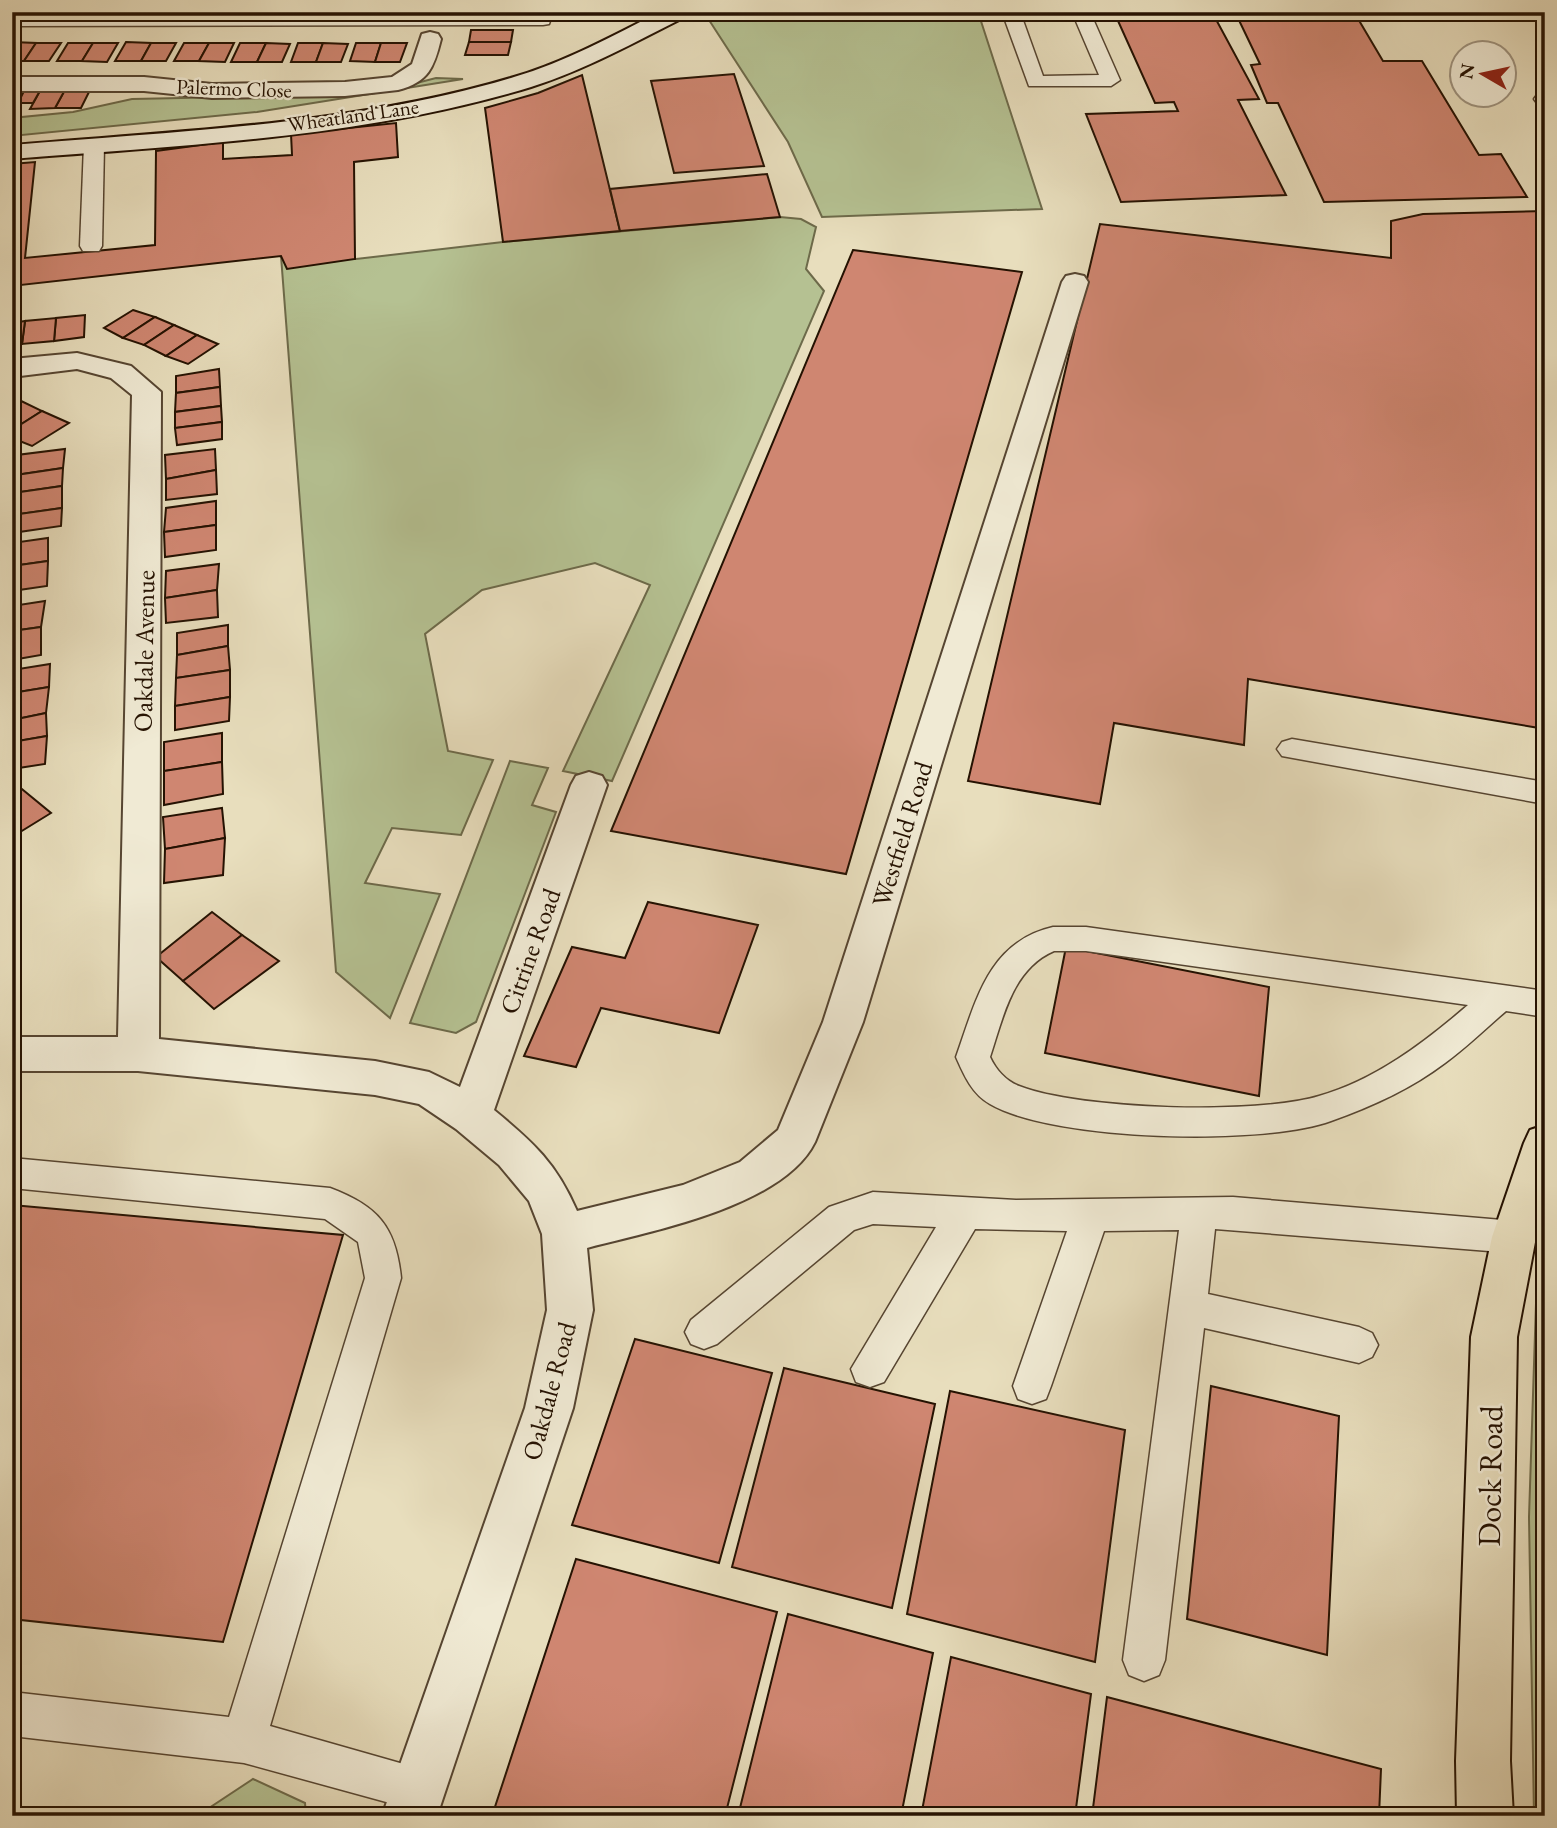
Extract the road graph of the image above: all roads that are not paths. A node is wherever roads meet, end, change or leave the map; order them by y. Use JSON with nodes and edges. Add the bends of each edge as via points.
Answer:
{"nodes":[{"id":1,"x":544,"y":12,"type":"edge"},
{"id":2,"x":677,"y":12,"type":"edge"},
{"id":3,"x":1011,"y":12,"type":"edge"},
{"id":4,"x":1081,"y":12,"type":"edge"},
{"id":5,"x":373,"y":16,"type":"edge"},
{"id":6,"x":12,"y":20,"type":"edge"},
{"id":7,"x":430,"y":39,"type":"dead end"},
{"id":8,"x":12,"y":84,"type":"edge"},
{"id":9,"x":94,"y":145,"type":"junction"},
{"id":10,"x":12,"y":152,"type":"edge"},
{"id":11,"x":91,"y":246,"type":"dead end"},
{"id":12,"x":1075,"y":282,"type":"dead end"},
{"id":13,"x":12,"y":368,"type":"edge"},
{"id":14,"x":1292,"y":749,"type":"dead end"},
{"id":15,"x":589,"y":785,"type":"dead end"},
{"id":16,"x":1545,"y":793,"type":"edge"},
{"id":17,"x":1500,"y":997,"type":"junction"},
{"id":18,"x":1545,"y":1004,"type":"edge"},
{"id":19,"x":12,"y":1054,"type":"edge"},
{"id":20,"x":138,"y":1054,"type":"junction"},
{"id":21,"x":471,"y":1116,"type":"junction"},
{"id":22,"x":1545,"y":1143,"type":"edge"},
{"id":23,"x":12,"y":1173,"type":"edge"},
{"id":24,"x":965,"y":1213,"type":"junction"},
{"id":25,"x":1199,"y":1214,"type":"junction"},
{"id":26,"x":1091,"y":1215,"type":"junction"},
{"id":27,"x":564,"y":1234,"type":"junction"},
{"id":28,"x":1514,"y":1237,"type":"junction"},
{"id":29,"x":1187,"y":1307,"type":"junction"},
{"id":30,"x":704,"y":1332,"type":"dead end"},
{"id":31,"x":1359,"y":1345,"type":"dead end"},
{"id":32,"x":870,"y":1369,"type":"dead end"},
{"id":33,"x":1032,"y":1386,"type":"dead end"},
{"id":34,"x":1144,"y":1660,"type":"dead end"},
{"id":35,"x":12,"y":1714,"type":"edge"},
{"id":36,"x":244,"y":1741,"type":"junction"},
{"id":37,"x":414,"y":1802,"type":"edge"},
{"id":38,"x":1485,"y":1816,"type":"edge"}],
"edges":[{"from":1,"to":5,"type":"lane","via":[[543,20]]},
{"from":2,"to":9,"type":"street","name":"Wheatland Lane","via":[[570,64],[503,88],[380,113]]},
{"from":3,"to":4,"type":"lane","via":[[1036,82],[1111,80]]},
{"from":5,"to":6,"type":"lane"},
{"from":7,"to":8,"type":"street","name":"Palermo Close","via":[[423,67],[398,83],[345,89],[212,91],[144,84]]},
{"from":9,"to":10,"type":"street","name":"Wheatland Lane"},
{"from":9,"to":11,"type":"lane"},
{"from":12,"to":27,"type":"street","name":"Westfield Road","via":[[843,1021],[794,1142],[755,1175],[698,1198]]},
{"from":13,"to":20,"type":"street","name":"Oakdale Avenue","via":[[78,361],[121,372],[147,392]]},
{"from":14,"to":16,"type":"lane"},
{"from":15,"to":21,"type":"street","name":"Citrine Road"},
{"from":17,"to":17,"type":"lane","via":[[1086,939],[1049,940],[1021,953],[1004,976],[973,1057],[982,1080],[1014,1099],[1058,1110],[1160,1119],[1262,1120],[1321,1110],[1415,1066]]},
{"from":17,"to":18,"type":"lane"},
{"from":19,"to":20,"type":"street","name":"Oakdale Road"},
{"from":20,"to":21,"type":"street","name":"Oakdale Road","via":[[375,1078],[429,1089]]},
{"from":21,"to":27,"type":"street","name":"Oakdale Road","via":[[514,1152],[546,1191]]},
{"from":22,"to":28,"type":"highway","name":"Dock Road"},
{"from":23,"to":36,"type":"lane","via":[[330,1204],[363,1221],[381,1248],[383,1278]]},
{"from":24,"to":26,"type":"lane"},
{"from":24,"to":30,"type":"lane","via":[[873,1208],[842,1218]]},
{"from":24,"to":32,"type":"lane"},
{"from":25,"to":26,"type":"lane"},
{"from":25,"to":28,"type":"lane"},
{"from":25,"to":29,"type":"lane"},
{"from":26,"to":33,"type":"lane"},
{"from":27,"to":37,"type":"street","name":"Oakdale Road","via":[[570,1310],[549,1408]]},
{"from":28,"to":38,"type":"highway","name":"Dock Road","via":[[1494,1337]]},
{"from":29,"to":31,"type":"lane"},
{"from":29,"to":34,"type":"lane"},
{"from":35,"to":36,"type":"lane"},
{"from":36,"to":37,"type":"lane"}]}
